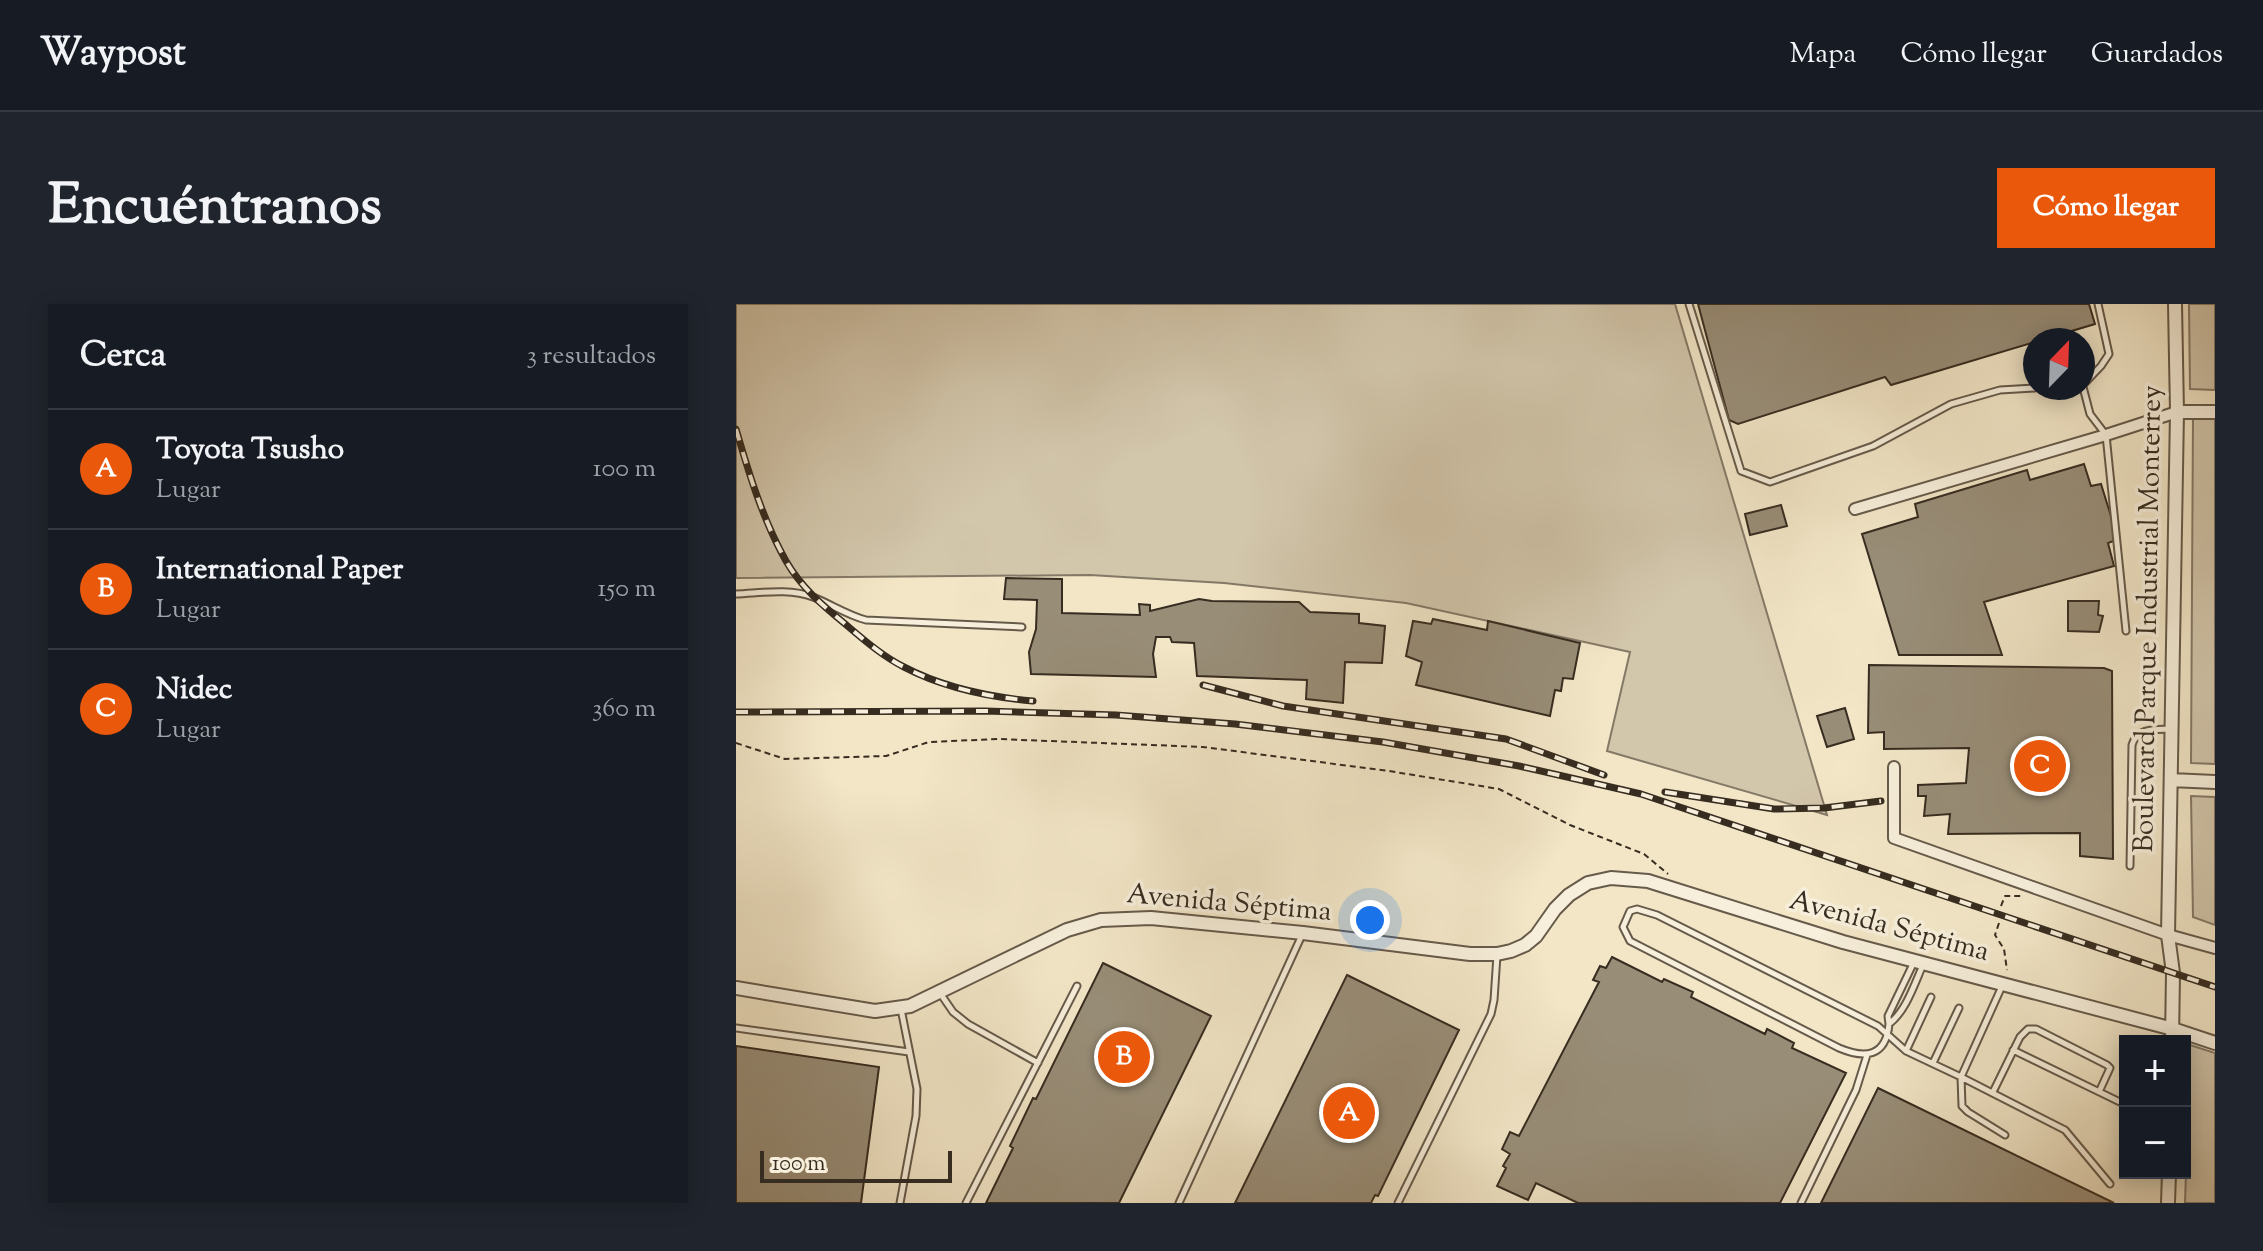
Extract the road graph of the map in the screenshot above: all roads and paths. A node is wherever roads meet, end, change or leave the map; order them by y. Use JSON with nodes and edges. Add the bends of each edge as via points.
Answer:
{"nodes":[{"id":1,"x":1689,"y":304,"type":"edge"},
{"id":2,"x":2098,"y":304,"type":"edge"},
{"id":3,"x":2175,"y":304,"type":"edge"},
{"id":4,"x":2095,"y":373,"type":"edge"},
{"id":5,"x":2023,"y":389,"type":"edge"},
{"id":6,"x":2086,"y":400,"type":"edge"},
{"id":7,"x":2177,"y":412,"type":"junction"},
{"id":8,"x":2215,"y":412,"type":"edge"},
{"id":9,"x":2106,"y":435,"type":"junction"},
{"id":10,"x":1855,"y":509,"type":"dead end"},
{"id":11,"x":736,"y":594,"type":"edge"},
{"id":12,"x":1022,"y":627,"type":"dead end"},
{"id":13,"x":2126,"y":631,"type":"dead end"},
{"id":14,"x":2173,"y":729,"type":"junction"},
{"id":15,"x":736,"y":743,"type":"edge"},
{"id":16,"x":1894,"y":767,"type":"dead end"},
{"id":17,"x":2171,"y":780,"type":"junction"},
{"id":18,"x":2215,"y":782,"type":"edge"},
{"id":19,"x":2130,"y":866,"type":"dead end"},
{"id":20,"x":1669,"y":874,"type":"dead end"},
{"id":21,"x":2043,"y":891,"type":"junction"},
{"id":22,"x":2001,"y":906,"type":"dead end"},
{"id":23,"x":1999,"y":923,"type":"dead end"},
{"id":24,"x":1303,"y":933,"type":"junction"},
{"id":25,"x":2168,"y":935,"type":"junction"},
{"id":26,"x":2215,"y":948,"type":"edge"},
{"id":27,"x":1497,"y":954,"type":"junction"},
{"id":28,"x":1919,"y":962,"type":"junction"},
{"id":29,"x":2004,"y":983,"type":"junction"},
{"id":30,"x":1077,"y":986,"type":"dead end"},
{"id":31,"x":736,"y":988,"type":"edge"},
{"id":32,"x":939,"y":992,"type":"junction"},
{"id":33,"x":1931,"y":997,"type":"dead end"},
{"id":34,"x":901,"y":1008,"type":"junction"},
{"id":35,"x":1959,"y":1008,"type":"dead end"},
{"id":36,"x":736,"y":1028,"type":"edge"},
{"id":37,"x":1888,"y":1034,"type":"junction"},
{"id":38,"x":2173,"y":1035,"type":"edge"},
{"id":39,"x":2191,"y":1038,"type":"edge"},
{"id":40,"x":2215,"y":1043,"type":"edge"},
{"id":41,"x":2013,"y":1050,"type":"junction"},
{"id":42,"x":1906,"y":1051,"type":"junction"},
{"id":43,"x":910,"y":1052,"type":"junction"},
{"id":44,"x":1867,"y":1055,"type":"junction"},
{"id":45,"x":1038,"y":1063,"type":"junction"},
{"id":46,"x":1933,"y":1063,"type":"junction"},
{"id":47,"x":1961,"y":1077,"type":"junction"},
{"id":48,"x":1993,"y":1092,"type":"junction"},
{"id":49,"x":2099,"y":1092,"type":"junction"},
{"id":50,"x":2119,"y":1102,"type":"edge"},
{"id":51,"x":2005,"y":1135,"type":"dead end"},
{"id":52,"x":2169,"y":1179,"type":"edge"},
{"id":53,"x":2110,"y":1184,"type":"dead end"},
{"id":54,"x":900,"y":1203,"type":"edge"},
{"id":55,"x":966,"y":1203,"type":"edge"},
{"id":56,"x":1179,"y":1203,"type":"edge"},
{"id":57,"x":1398,"y":1203,"type":"edge"},
{"id":58,"x":1801,"y":1203,"type":"edge"},
{"id":59,"x":2168,"y":1203,"type":"edge"}],
"edges":[{"from":1,"to":5,"type":"lane","via":[[1741,471],[1770,482],[1873,446],[1951,404]]},
{"from":2,"to":4,"type":"lane","via":[[2109,354]]},
{"from":3,"to":7,"type":"street","name":"Boulevard Parque Industrial Monterrey"},
{"from":6,"to":9,"type":"lane"},
{"from":7,"to":8,"type":"street"},
{"from":7,"to":9,"type":"street"},
{"from":7,"to":14,"type":"street","name":"Boulevard Parque Industrial Monterrey"},
{"from":9,"to":10,"type":"street"},
{"from":9,"to":13,"type":"lane"},
{"from":11,"to":12,"type":"lane","via":[[789,592],[866,620]]},
{"from":14,"to":17,"type":"street","name":"Boulevard Parque Industrial Monterrey"},
{"from":14,"to":19,"type":"lane","via":[[2134,737]]},
{"from":15,"to":20,"type":"path","via":[[785,759],[886,756],[929,742],[998,739],[1203,747],[1389,771],[1499,789],[1644,854]]},
{"from":16,"to":21,"type":"street","via":[[1894,838]]},
{"from":17,"to":18,"type":"street"},
{"from":17,"to":25,"type":"street","name":"Boulevard Parque Industrial Monterrey"},
{"from":21,"to":22,"type":"path","via":[[2005,896]]},
{"from":21,"to":25,"type":"street"},
{"from":23,"to":29,"type":"path","via":[[1995,935],[2007,960]]},
{"from":24,"to":27,"type":"street","name":"Avenida Séptima"},
{"from":24,"to":32,"type":"street","name":"Avenida Séptima","via":[[1151,918],[1101,920],[1067,930]]},
{"from":24,"to":56,"type":"lane"},
{"from":25,"to":26,"type":"street"},
{"from":25,"to":38,"type":"street","name":"Boulevard Parque Industrial Monterrey"},
{"from":27,"to":28,"type":"street","name":"Avenida Séptima","via":[[1536,936],[1569,895],[1611,878],[1648,881]]},
{"from":27,"to":57,"type":"lane","via":[[1491,1014]]},
{"from":28,"to":29,"type":"street","name":"Avenida Séptima"},
{"from":28,"to":37,"type":"lane","via":[[1888,1016]]},
{"from":29,"to":38,"type":"street","name":"Avenida Séptima"},
{"from":29,"to":47,"type":"lane"},
{"from":30,"to":45,"type":"lane"},
{"from":31,"to":34,"type":"street","name":"Avenida Séptima","via":[[875,1011]]},
{"from":32,"to":34,"type":"street","name":"Avenida Séptima"},
{"from":32,"to":45,"type":"lane","via":[[968,1024]]},
{"from":33,"to":42,"type":"lane"},
{"from":34,"to":43,"type":"lane"},
{"from":35,"to":46,"type":"lane"},
{"from":36,"to":43,"type":"lane"},
{"from":37,"to":42,"type":"lane"},
{"from":37,"to":44,"type":"lane","via":[[1883,1045]]},
{"from":37,"to":44,"type":"lane","via":[[1657,915],[1630,911],[1623,927],[1630,941],[1839,1048]]},
{"from":39,"to":40,"type":"street","name":"Avenida Séptima"},
{"from":41,"to":48,"type":"lane"},
{"from":41,"to":49,"type":"lane"},
{"from":41,"to":49,"type":"lane","via":[[2024,1032],[2036,1029],[2107,1065]]},
{"from":42,"to":46,"type":"lane"},
{"from":43,"to":54,"type":"lane","via":[[916,1116]]},
{"from":44,"to":58,"type":"lane","via":[[1856,1090]]},
{"from":45,"to":55,"type":"lane"},
{"from":46,"to":47,"type":"lane"},
{"from":47,"to":48,"type":"lane"},
{"from":47,"to":51,"type":"lane","via":[[1962,1106]]},
{"from":48,"to":53,"type":"lane","via":[[2073,1136]]},
{"from":49,"to":50,"type":"lane"},
{"from":52,"to":59,"type":"street"}]}
